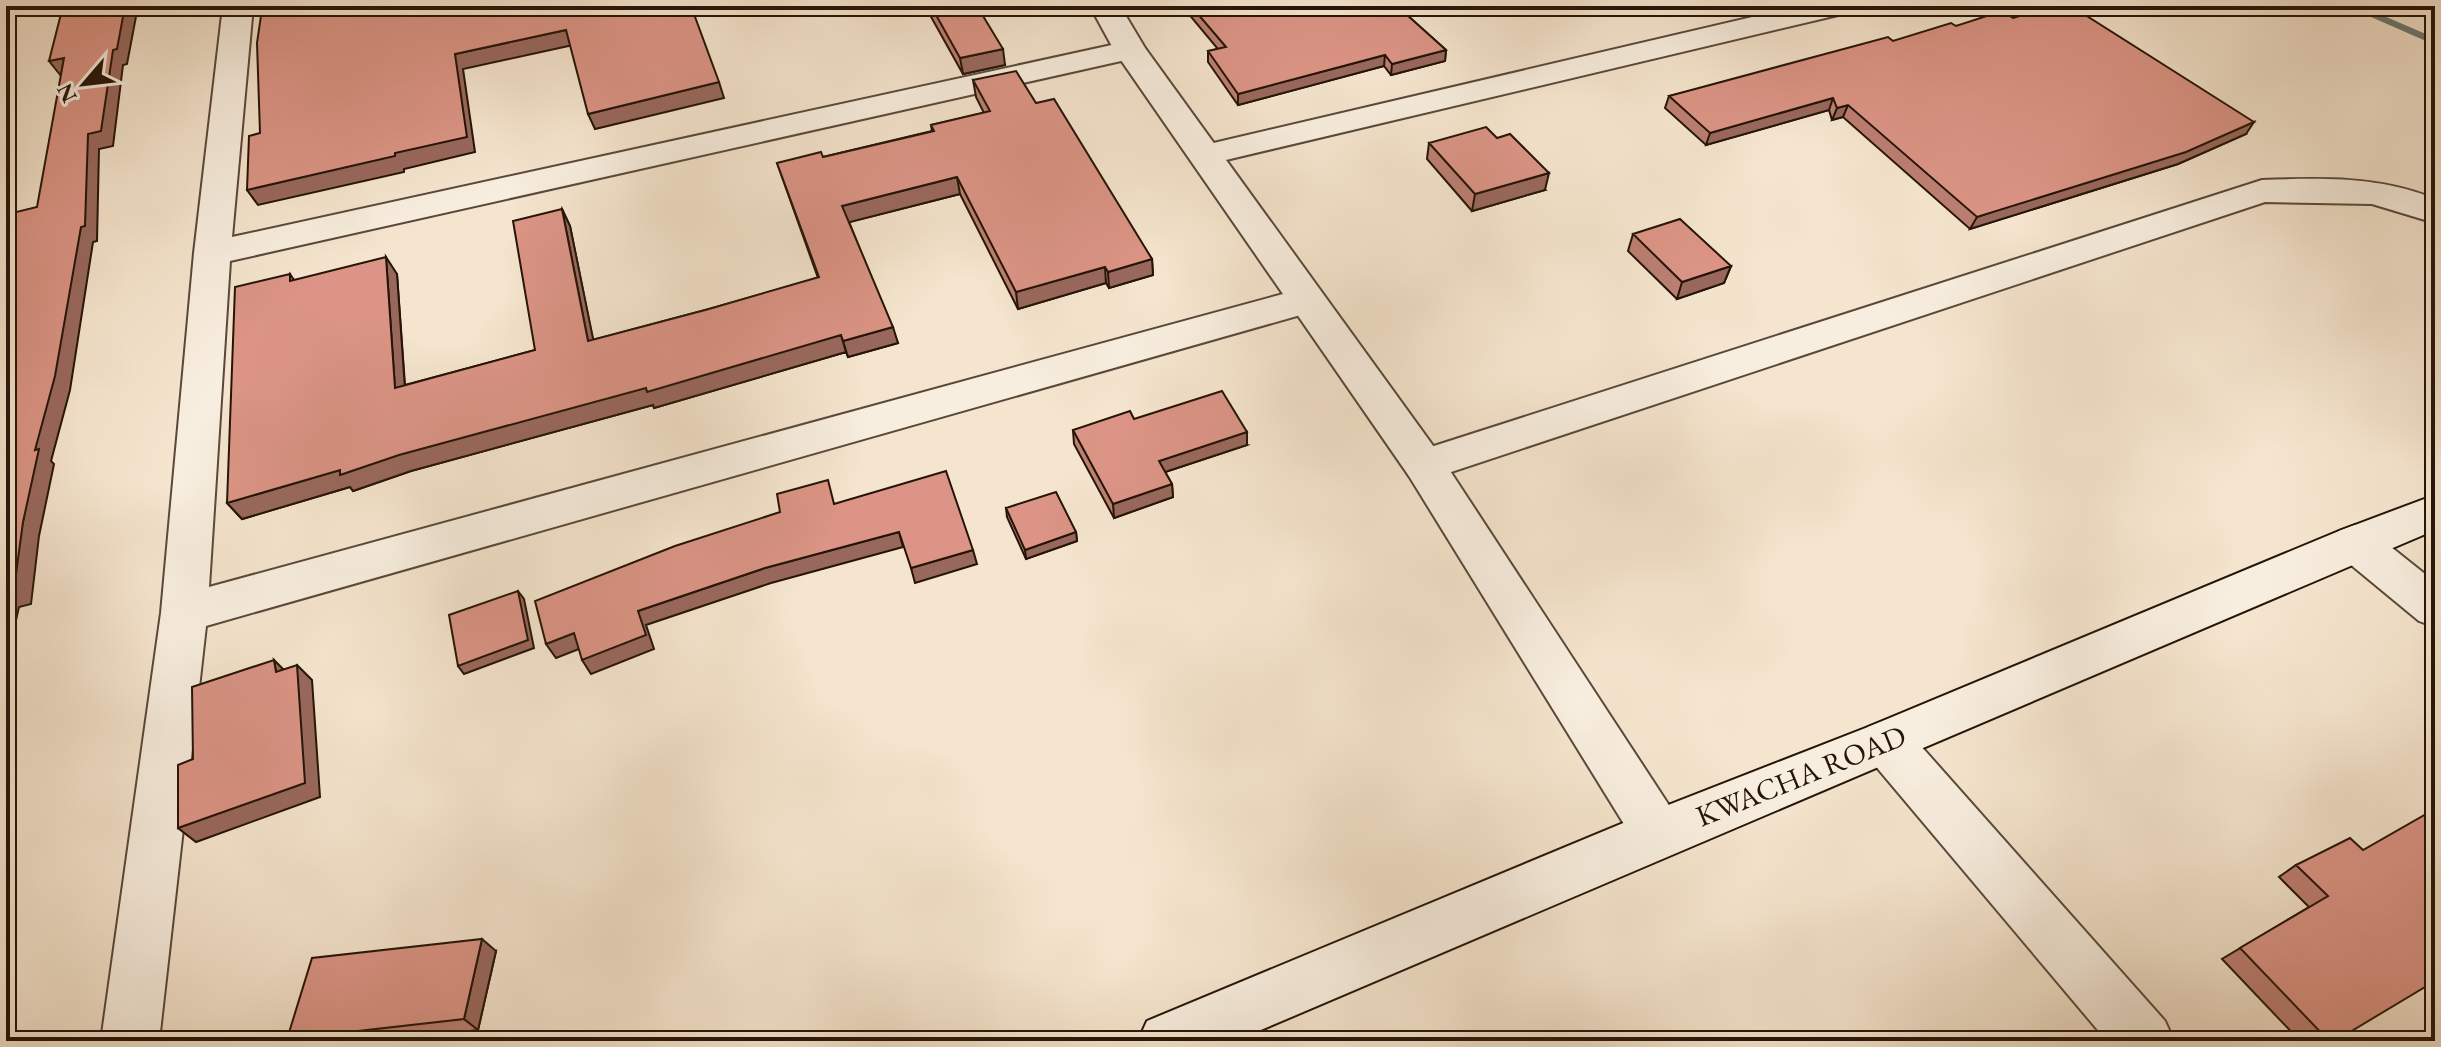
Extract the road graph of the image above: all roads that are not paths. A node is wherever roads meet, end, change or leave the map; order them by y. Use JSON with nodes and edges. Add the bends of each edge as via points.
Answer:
{"nodes":[{"id":1,"x":1105,"y":6,"type":"edge"},
{"id":2,"x":1838,"y":6,"type":"edge"},
{"id":3,"x":246,"y":13,"type":"edge"},
{"id":4,"x":1130,"y":50,"type":"junction"},
{"id":5,"x":1205,"y":155,"type":"junction"},
{"id":6,"x":2435,"y":212,"type":"edge"},
{"id":7,"x":212,"y":253,"type":"junction"},
{"id":8,"x":1305,"y":301,"type":"junction"},
{"id":9,"x":1424,"y":465,"type":"junction"},
{"id":10,"x":2435,"y":512,"type":"edge"},
{"id":11,"x":2355,"y":543,"type":"junction"},
{"id":12,"x":2435,"y":608,"type":"edge"},
{"id":13,"x":184,"y":613,"type":"junction"},
{"id":14,"x":1886,"y":742,"type":"junction"},
{"id":15,"x":1658,"y":833,"type":"junction"},
{"id":16,"x":130,"y":1041,"type":"edge"},
{"id":17,"x":1167,"y":1041,"type":"edge"},
{"id":18,"x":2145,"y":1041,"type":"edge"}],
"edges":[{"from":1,"to":4,"type":"street"},
{"from":2,"to":5,"type":"street"},
{"from":3,"to":7,"type":"street"},
{"from":4,"to":5,"type":"street"},
{"from":4,"to":7,"type":"street"},
{"from":5,"to":8,"type":"street"},
{"from":6,"to":9,"type":"street","via":[[2413,201],[2346,188],[2262,191]]},
{"from":7,"to":13,"type":"street"},
{"from":8,"to":9,"type":"street"},
{"from":8,"to":13,"type":"street"},
{"from":9,"to":15,"type":"street"},
{"from":10,"to":11,"type":"street","name":"KWACHA ROAD"},
{"from":11,"to":12,"type":"street"},
{"from":11,"to":14,"type":"street","name":"KWACHA ROAD"},
{"from":13,"to":16,"type":"street"},
{"from":14,"to":15,"type":"street","name":"KWACHA ROAD"},
{"from":14,"to":18,"type":"street"},
{"from":15,"to":17,"type":"street","name":"KWACHA ROAD"}]}
